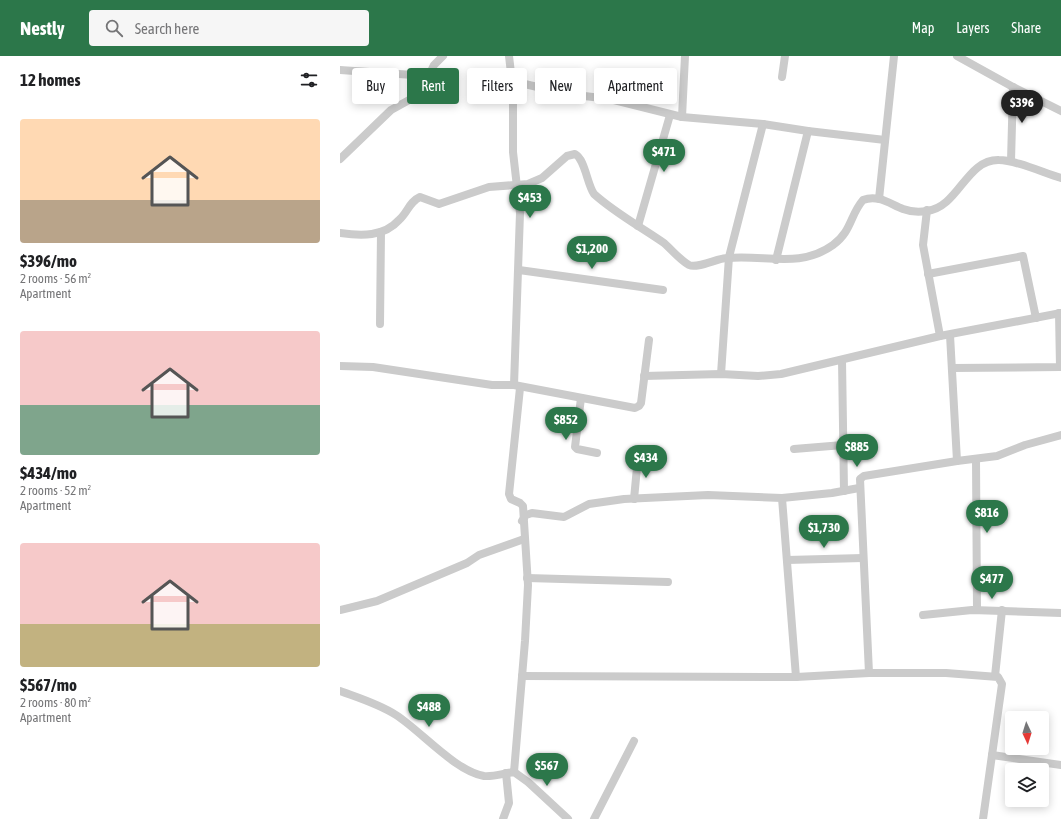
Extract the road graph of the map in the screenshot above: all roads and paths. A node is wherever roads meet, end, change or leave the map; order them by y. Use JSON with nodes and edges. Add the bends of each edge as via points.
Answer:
{"nodes":[{"id":1,"x":443,"y":56,"type":"edge"},
{"id":2,"x":509,"y":56,"type":"edge"},
{"id":3,"x":685,"y":56,"type":"edge"},
{"id":4,"x":785,"y":56,"type":"edge"},
{"id":5,"x":894,"y":56,"type":"edge"},
{"id":6,"x":956,"y":56,"type":"edge"},
{"id":7,"x":434,"y":68,"type":"edge"},
{"id":8,"x":510,"y":68,"type":"edge"},
{"id":9,"x":340,"y":70,"type":"edge"},
{"id":10,"x":407,"y":75,"type":"edge"},
{"id":11,"x":782,"y":77,"type":"dead end"},
{"id":12,"x":527,"y":85,"type":"edge"},
{"id":13,"x":1013,"y":87,"type":"junction"},
{"id":14,"x":407,"y":101,"type":"edge"},
{"id":15,"x":512,"y":104,"type":"edge"},
{"id":16,"x":1061,"y":111,"type":"edge"},
{"id":17,"x":670,"y":115,"type":"junction"},
{"id":18,"x":682,"y":117,"type":"junction"},
{"id":19,"x":763,"y":124,"type":"junction"},
{"id":20,"x":808,"y":131,"type":"junction"},
{"id":21,"x":885,"y":140,"type":"junction"},
{"id":22,"x":340,"y":159,"type":"edge"},
{"id":23,"x":1011,"y":161,"type":"junction"},
{"id":24,"x":1061,"y":178,"type":"edge"},
{"id":25,"x":517,"y":186,"type":"junction"},
{"id":26,"x":879,"y":199,"type":"junction"},
{"id":27,"x":927,"y":210,"type":"junction"},
{"id":28,"x":638,"y":226,"type":"junction"},
{"id":29,"x":381,"y":232,"type":"junction"},
{"id":30,"x":340,"y":233,"type":"edge"},
{"id":31,"x":729,"y":257,"type":"junction"},
{"id":32,"x":776,"y":260,"type":"junction"},
{"id":33,"x":518,"y":270,"type":"junction"},
{"id":34,"x":928,"y":274,"type":"junction"},
{"id":35,"x":663,"y":290,"type":"dead end"},
{"id":36,"x":1060,"y":313,"type":"edge"},
{"id":37,"x":1036,"y":318,"type":"junction"},
{"id":38,"x":380,"y":324,"type":"dead end"},
{"id":39,"x":950,"y":335,"type":"junction"},
{"id":40,"x":940,"y":336,"type":"junction"},
{"id":41,"x":649,"y":340,"type":"dead end"},
{"id":42,"x":842,"y":360,"type":"junction"},
{"id":43,"x":340,"y":366,"type":"edge"},
{"id":44,"x":952,"y":368,"type":"junction"},
{"id":45,"x":721,"y":374,"type":"junction"},
{"id":46,"x":644,"y":376,"type":"junction"},
{"id":47,"x":517,"y":387,"type":"junction"},
{"id":48,"x":581,"y":398,"type":"junction"},
{"id":49,"x":1061,"y":435,"type":"edge"},
{"id":50,"x":843,"y":445,"type":"junction"},
{"id":51,"x":794,"y":449,"type":"dead end"},
{"id":52,"x":597,"y":453,"type":"dead end"},
{"id":53,"x":638,"y":457,"type":"dead end"},
{"id":54,"x":976,"y":459,"type":"junction"},
{"id":55,"x":957,"y":461,"type":"junction"},
{"id":56,"x":859,"y":488,"type":"junction"},
{"id":57,"x":844,"y":491,"type":"junction"},
{"id":58,"x":782,"y":498,"type":"junction"},
{"id":59,"x":634,"y":499,"type":"junction"},
{"id":60,"x":522,"y":521,"type":"junction"},
{"id":61,"x":524,"y":539,"type":"junction"},
{"id":62,"x":863,"y":558,"type":"junction"},
{"id":63,"x":787,"y":560,"type":"junction"},
{"id":64,"x":527,"y":578,"type":"junction"},
{"id":65,"x":668,"y":582,"type":"dead end"},
{"id":66,"x":340,"y":610,"type":"edge"},
{"id":67,"x":977,"y":610,"type":"junction"},
{"id":68,"x":1002,"y":610,"type":"junction"},
{"id":69,"x":1061,"y":613,"type":"edge"},
{"id":70,"x":923,"y":615,"type":"dead end"},
{"id":71,"x":869,"y":672,"type":"junction"},
{"id":72,"x":522,"y":676,"type":"junction"},
{"id":73,"x":995,"y":676,"type":"junction"},
{"id":74,"x":796,"y":677,"type":"junction"},
{"id":75,"x":340,"y":691,"type":"edge"},
{"id":76,"x":634,"y":740,"type":"dead end"},
{"id":77,"x":992,"y":755,"type":"junction"},
{"id":78,"x":1061,"y":765,"type":"edge"},
{"id":79,"x":510,"y":773,"type":"junction"},
{"id":80,"x":503,"y":819,"type":"edge"},
{"id":81,"x":568,"y":819,"type":"edge"},
{"id":82,"x":594,"y":819,"type":"edge"},
{"id":83,"x":983,"y":819,"type":"edge"}],
"edges":[{"from":1,"to":7,"type":"street"},
{"from":2,"to":8,"type":"street"},
{"from":3,"to":18,"type":"street"},
{"from":4,"to":11,"type":"street"},
{"from":5,"to":21,"type":"street"},
{"from":6,"to":13,"type":"street"},
{"from":9,"to":10,"type":"street"},
{"from":12,"to":17,"type":"street","via":[[567,94],[610,99]]},
{"from":13,"to":16,"type":"street"},
{"from":13,"to":23,"type":"street"},
{"from":14,"to":22,"type":"street","via":[[392,110]]},
{"from":15,"to":25,"type":"street","via":[[513,152]]},
{"from":17,"to":18,"type":"street"},
{"from":17,"to":28,"type":"street"},
{"from":18,"to":19,"type":"street"},
{"from":19,"to":20,"type":"street"},
{"from":19,"to":31,"type":"street"},
{"from":20,"to":21,"type":"street"},
{"from":20,"to":32,"type":"street"},
{"from":21,"to":26,"type":"street"},
{"from":23,"to":24,"type":"street"},
{"from":23,"to":27,"type":"street","via":[[984,162],[945,202]]},
{"from":25,"to":28,"type":"street","via":[[535,182],[567,156],[576,155],[580,158],[594,194]]},
{"from":25,"to":29,"type":"street","via":[[489,187],[440,204],[420,198],[411,202],[399,221]]},
{"from":25,"to":33,"type":"street","via":[[520,220]]},
{"from":26,"to":27,"type":"street","via":[[892,202],[908,211]]},
{"from":26,"to":32,"type":"street","via":[[863,200],[848,230],[830,247],[803,258]]},
{"from":27,"to":34,"type":"street","via":[[923,240]]},
{"from":28,"to":31,"type":"street","via":[[690,265]]},
{"from":29,"to":30,"type":"street","via":[[368,235]]},
{"from":29,"to":38,"type":"street"},
{"from":31,"to":32,"type":"street"},
{"from":31,"to":45,"type":"street"},
{"from":33,"to":35,"type":"street"},
{"from":33,"to":47,"type":"street"},
{"from":34,"to":37,"type":"street","via":[[1023,256]]},
{"from":34,"to":40,"type":"street"},
{"from":36,"to":37,"type":"street"},
{"from":36,"to":44,"type":"street","via":[[1060,367]]},
{"from":37,"to":39,"type":"street"},
{"from":39,"to":40,"type":"street"},
{"from":39,"to":44,"type":"street"},
{"from":40,"to":42,"type":"street"},
{"from":41,"to":46,"type":"street"},
{"from":42,"to":45,"type":"street","via":[[771,375]]},
{"from":42,"to":50,"type":"street"},
{"from":43,"to":47,"type":"street","via":[[373,367]]},
{"from":44,"to":55,"type":"street"},
{"from":45,"to":46,"type":"street"},
{"from":46,"to":48,"type":"street","via":[[641,403],[636,408]]},
{"from":47,"to":48,"type":"street"},
{"from":47,"to":60,"type":"street","via":[[509,494],[511,499],[522,505]]},
{"from":48,"to":52,"type":"street","via":[[575,447]]},
{"from":49,"to":54,"type":"street","via":[[1025,445],[1002,455]]},
{"from":50,"to":51,"type":"street"},
{"from":50,"to":57,"type":"street"},
{"from":53,"to":59,"type":"street"},
{"from":54,"to":55,"type":"street"},
{"from":54,"to":67,"type":"street"},
{"from":55,"to":56,"type":"street","via":[[862,477],[859,480]]},
{"from":56,"to":57,"type":"street"},
{"from":56,"to":62,"type":"street"},
{"from":57,"to":58,"type":"street"},
{"from":58,"to":59,"type":"street","via":[[708,495]]},
{"from":58,"to":63,"type":"street"},
{"from":59,"to":60,"type":"street","via":[[589,504],[564,517],[532,513],[526,515]]},
{"from":60,"to":61,"type":"street"},
{"from":61,"to":64,"type":"street"},
{"from":61,"to":66,"type":"street","via":[[479,555],[467,563],[377,601]]},
{"from":62,"to":63,"type":"street"},
{"from":62,"to":71,"type":"street"},
{"from":63,"to":74,"type":"street"},
{"from":64,"to":65,"type":"street"},
{"from":64,"to":72,"type":"street"},
{"from":67,"to":68,"type":"street"},
{"from":67,"to":70,"type":"street"},
{"from":68,"to":69,"type":"street"},
{"from":68,"to":73,"type":"street"},
{"from":71,"to":73,"type":"street"},
{"from":71,"to":74,"type":"street"},
{"from":72,"to":74,"type":"street"},
{"from":72,"to":79,"type":"street"},
{"from":73,"to":77,"type":"street","via":[[1000,678],[1002,684]]},
{"from":75,"to":79,"type":"street","via":[[370,702],[396,716],[437,749],[470,771],[485,776]]},
{"from":76,"to":82,"type":"street"},
{"from":77,"to":78,"type":"street"},
{"from":77,"to":83,"type":"street"},
{"from":79,"to":80,"type":"street","via":[[509,802]]},
{"from":79,"to":81,"type":"street","via":[[528,782]]}]}
